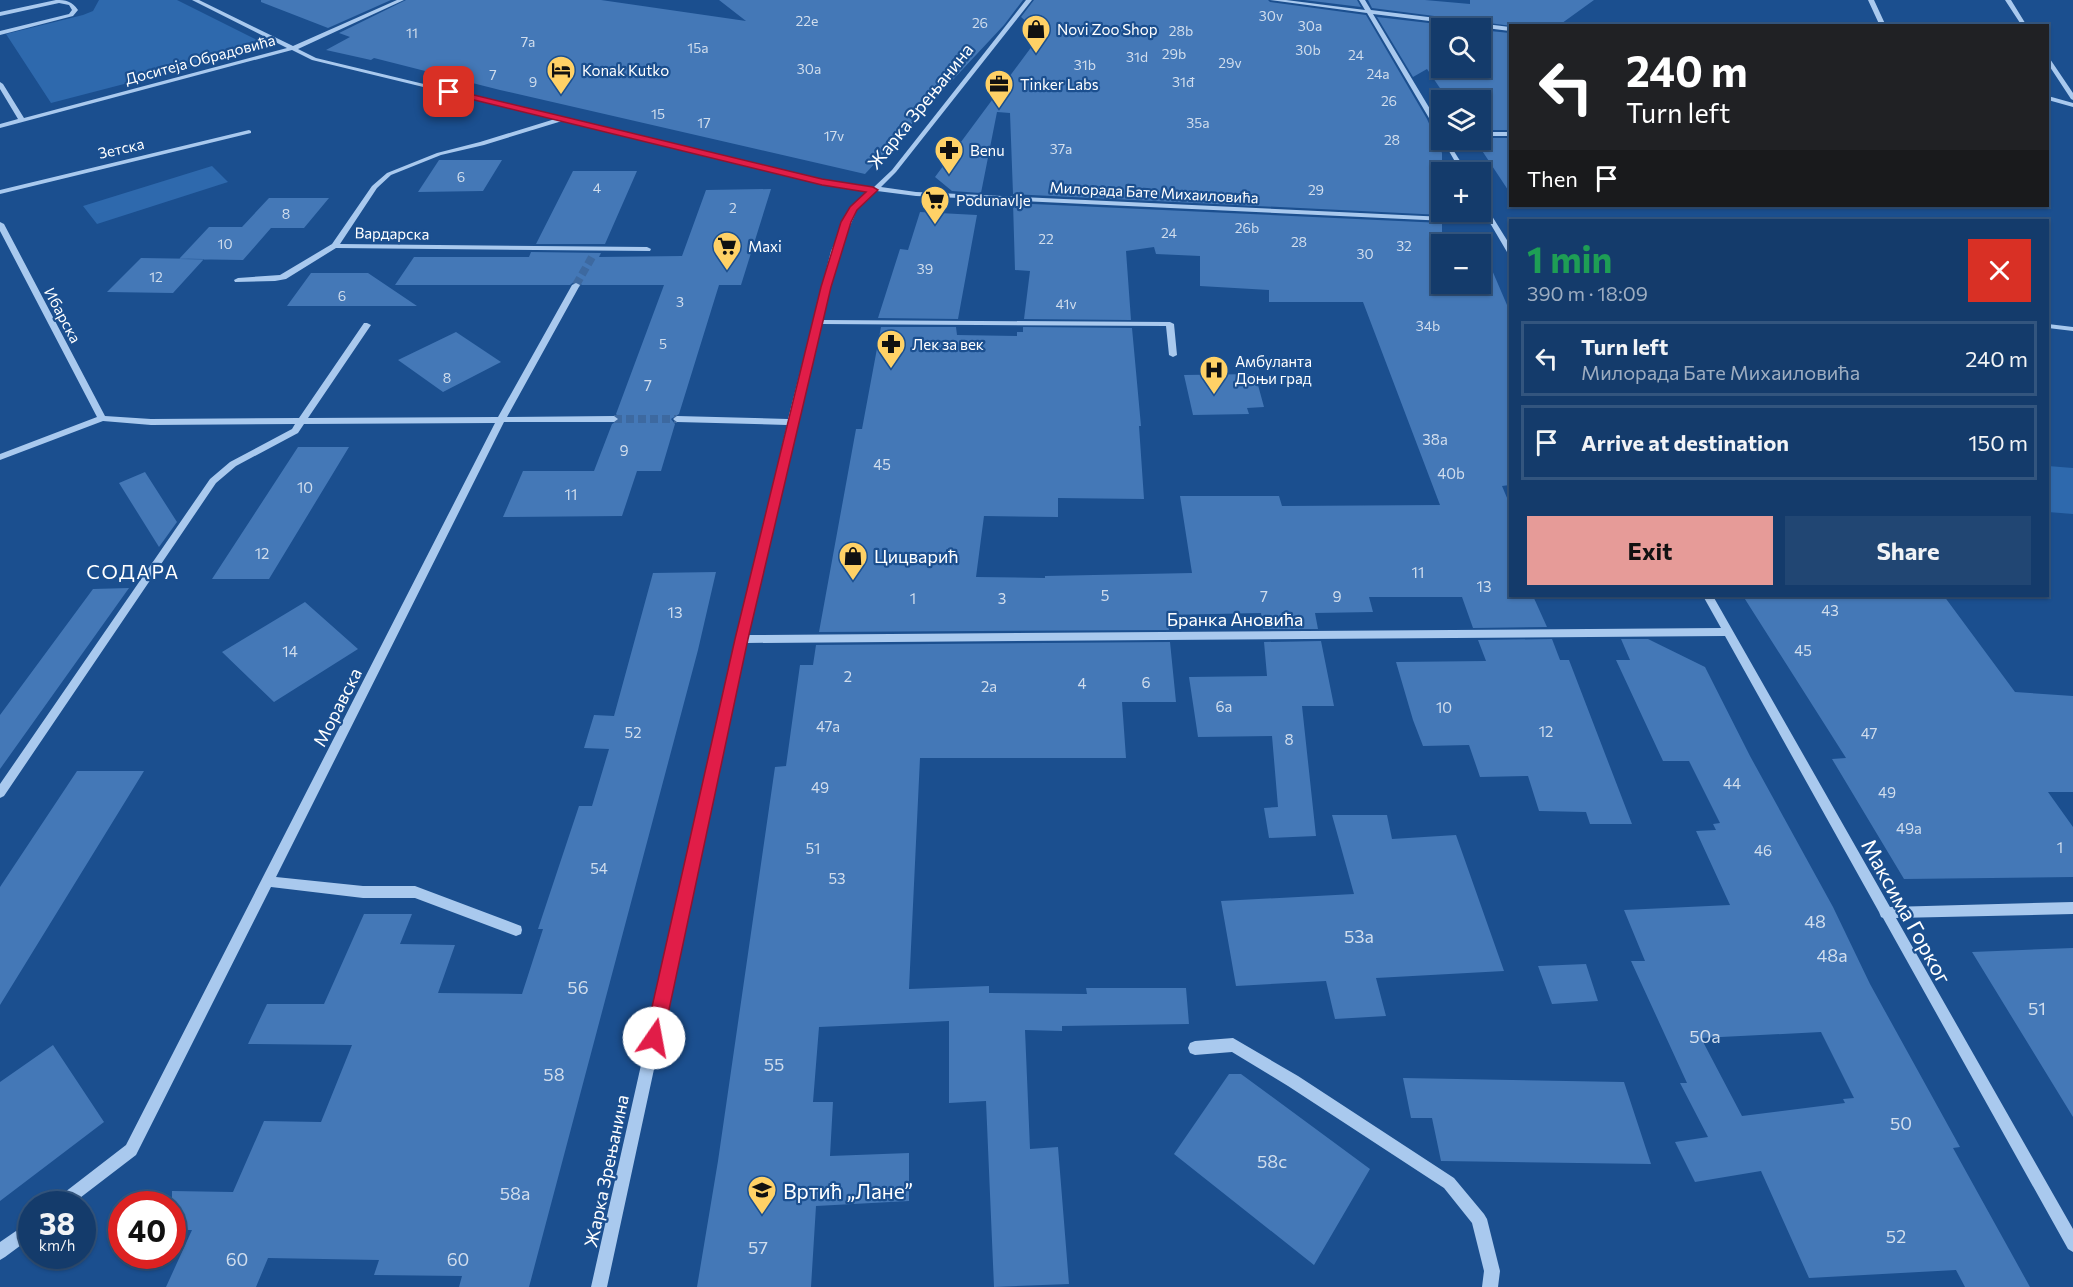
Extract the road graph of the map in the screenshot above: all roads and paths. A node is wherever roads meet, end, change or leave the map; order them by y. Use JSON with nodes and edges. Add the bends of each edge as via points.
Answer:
{"nodes":[{"id":1,"x":61,"y":0,"type":"edge"},
{"id":2,"x":195,"y":0,"type":"edge"},
{"id":3,"x":401,"y":0,"type":"edge"},
{"id":4,"x":1029,"y":0,"type":"edge"},
{"id":5,"x":1273,"y":0,"type":"edge"},
{"id":6,"x":1362,"y":0,"type":"edge"},
{"id":7,"x":1871,"y":0,"type":"edge"},
{"id":8,"x":2008,"y":0,"type":"edge"},
{"id":9,"x":1368,"y":12,"type":"junction"},
{"id":10,"x":0,"y":14,"type":"edge"},
{"id":11,"x":1881,"y":24,"type":"edge"},
{"id":12,"x":2024,"y":24,"type":"edge"},
{"id":13,"x":1509,"y":29,"type":"edge"},
{"id":14,"x":0,"y":33,"type":"edge"},
{"id":15,"x":294,"y":48,"type":"junction"},
{"id":16,"x":2049,"y":62,"type":"edge"},
{"id":17,"x":0,"y":84,"type":"edge"},
{"id":18,"x":2049,"y":98,"type":"edge"},
{"id":19,"x":2073,"y":98,"type":"edge"},
{"id":20,"x":2073,"y":105,"type":"edge"},
{"id":21,"x":1431,"y":117,"type":"edge"},
{"id":22,"x":560,"y":119,"type":"junction"},
{"id":23,"x":22,"y":120,"type":"junction"},
{"id":24,"x":0,"y":126,"type":"edge"},
{"id":25,"x":249,"y":132,"type":"dead end"},
{"id":26,"x":1491,"y":134,"type":"edge"},
{"id":27,"x":1509,"y":134,"type":"edge"},
{"id":28,"x":873,"y":190,"type":"junction"},
{"id":29,"x":0,"y":192,"type":"edge"},
{"id":30,"x":1491,"y":218,"type":"edge"},
{"id":31,"x":1493,"y":221,"type":"junction"},
{"id":32,"x":0,"y":224,"type":"edge"},
{"id":33,"x":335,"y":246,"type":"junction"},
{"id":34,"x":1509,"y":248,"type":"edge"},
{"id":35,"x":596,"y":249,"type":"junction"},
{"id":36,"x":647,"y":249,"type":"dead end"},
{"id":37,"x":592,"y":256,"type":"tunnel mouth"},
{"id":38,"x":238,"y":280,"type":"dead end"},
{"id":39,"x":576,"y":285,"type":"tunnel mouth"},
{"id":40,"x":817,"y":322,"type":"junction"},
{"id":41,"x":367,"y":325,"type":"dead end"},
{"id":42,"x":2049,"y":326,"type":"edge"},
{"id":43,"x":2073,"y":329,"type":"edge"},
{"id":44,"x":1173,"y":356,"type":"dead end"},
{"id":45,"x":102,"y":418,"type":"junction"},
{"id":46,"x":614,"y":419,"type":"tunnel mouth"},
{"id":47,"x":677,"y":419,"type":"tunnel mouth"},
{"id":48,"x":500,"y":421,"type":"junction"},
{"id":49,"x":303,"y":422,"type":"junction"},
{"id":50,"x":792,"y":422,"type":"junction"},
{"id":51,"x":0,"y":457,"type":"edge"},
{"id":52,"x":1709,"y":597,"type":"edge"},
{"id":53,"x":1729,"y":632,"type":"junction"},
{"id":54,"x":742,"y":639,"type":"junction"},
{"id":55,"x":0,"y":793,"type":"edge"},
{"id":56,"x":267,"y":881,"type":"junction"},
{"id":57,"x":2073,"y":908,"type":"edge"},
{"id":58,"x":1885,"y":913,"type":"junction"},
{"id":59,"x":516,"y":930,"type":"dead end"},
{"id":60,"x":1195,"y":1048,"type":"dead end"},
{"id":61,"x":78,"y":1191,"type":"edge"},
{"id":62,"x":18,"y":1238,"type":"edge"},
{"id":63,"x":2073,"y":1244,"type":"edge"},
{"id":64,"x":0,"y":1252,"type":"edge"},
{"id":65,"x":599,"y":1287,"type":"edge"},
{"id":66,"x":1491,"y":1287,"type":"edge"}],
"edges":[{"from":1,"to":10,"type":"street"},
{"from":1,"to":14,"type":"street","via":[[75,10],[70,15]]},
{"from":2,"to":15,"type":"street","name":"Милорада Бате Михаиловића"},
{"from":3,"to":15,"type":"street","name":"Доситеја Обрадовића"},
{"from":4,"to":28,"type":"street","name":"Жарка Зрењанина","via":[[894,171]]},
{"from":5,"to":9,"type":"street"},
{"from":6,"to":9,"type":"street"},
{"from":7,"to":11,"type":"street"},
{"from":8,"to":12,"type":"street"},
{"from":9,"to":13,"type":"street"},
{"from":9,"to":21,"type":"street"},
{"from":15,"to":22,"type":"street","name":"Милорада Бате Михаиловића","via":[[314,58]]},
{"from":15,"to":23,"type":"street","name":"Доситеја Обрадовића"},
{"from":16,"to":19,"type":"street"},
{"from":17,"to":23,"type":"street"},
{"from":18,"to":20,"type":"street"},
{"from":22,"to":28,"type":"street","name":"Милорада Бате Михаиловића","via":[[822,182]]},
{"from":22,"to":33,"type":"street","name":"Вардарска","via":[[439,154],[389,174],[374,187]]},
{"from":23,"to":24,"type":"street","name":"Доситеја Обрадовића"},
{"from":25,"to":29,"type":"street","name":"Зетска"},
{"from":26,"to":27,"type":"street"},
{"from":28,"to":31,"type":"street","name":"Милорада Бате Михаиловића"},
{"from":28,"to":40,"type":"street","name":"Жарка Зрењанина","via":[[846,222]]},
{"from":30,"to":31,"type":"street"},
{"from":31,"to":34,"type":"street"},
{"from":32,"to":45,"type":"street","name":"Ибарска"},
{"from":33,"to":35,"type":"street","name":"Вардарска"},
{"from":33,"to":38,"type":"street","via":[[284,277]]},
{"from":35,"to":36,"type":"street","name":"Вардарска"},
{"from":35,"to":37,"type":"street"},
{"from":39,"to":48,"type":"street","name":"Моравска"},
{"from":40,"to":44,"type":"street","via":[[1170,324]]},
{"from":40,"to":50,"type":"street","name":"Жарка Зрењанина"},
{"from":41,"to":49,"type":"street"},
{"from":42,"to":43,"type":"street"},
{"from":45,"to":49,"type":"street","via":[[150,422]]},
{"from":45,"to":51,"type":"street"},
{"from":46,"to":48,"type":"street"},
{"from":47,"to":50,"type":"street"},
{"from":48,"to":49,"type":"street"},
{"from":48,"to":56,"type":"street","name":"Моравска"},
{"from":49,"to":55,"type":"street","via":[[233,464],[213,481]]},
{"from":50,"to":54,"type":"street","name":"Жарка Зрењанина"},
{"from":52,"to":53,"type":"street","name":"Максима Горког"},
{"from":53,"to":54,"type":"street","name":"Бранка Ановића"},
{"from":53,"to":58,"type":"street","name":"Максима Горког"},
{"from":54,"to":65,"type":"street","name":"Жарка Зрењанина"},
{"from":56,"to":59,"type":"street","via":[[363,892],[415,892]]},
{"from":56,"to":61,"type":"street","name":"Моравска","via":[[131,1150]]},
{"from":57,"to":58,"type":"street"},
{"from":58,"to":63,"type":"street","name":"Максима Горког"},
{"from":60,"to":66,"type":"street","via":[[1233,1045],[1449,1183],[1479,1220],[1492,1271]]},
{"from":62,"to":64,"type":"street"}]}
